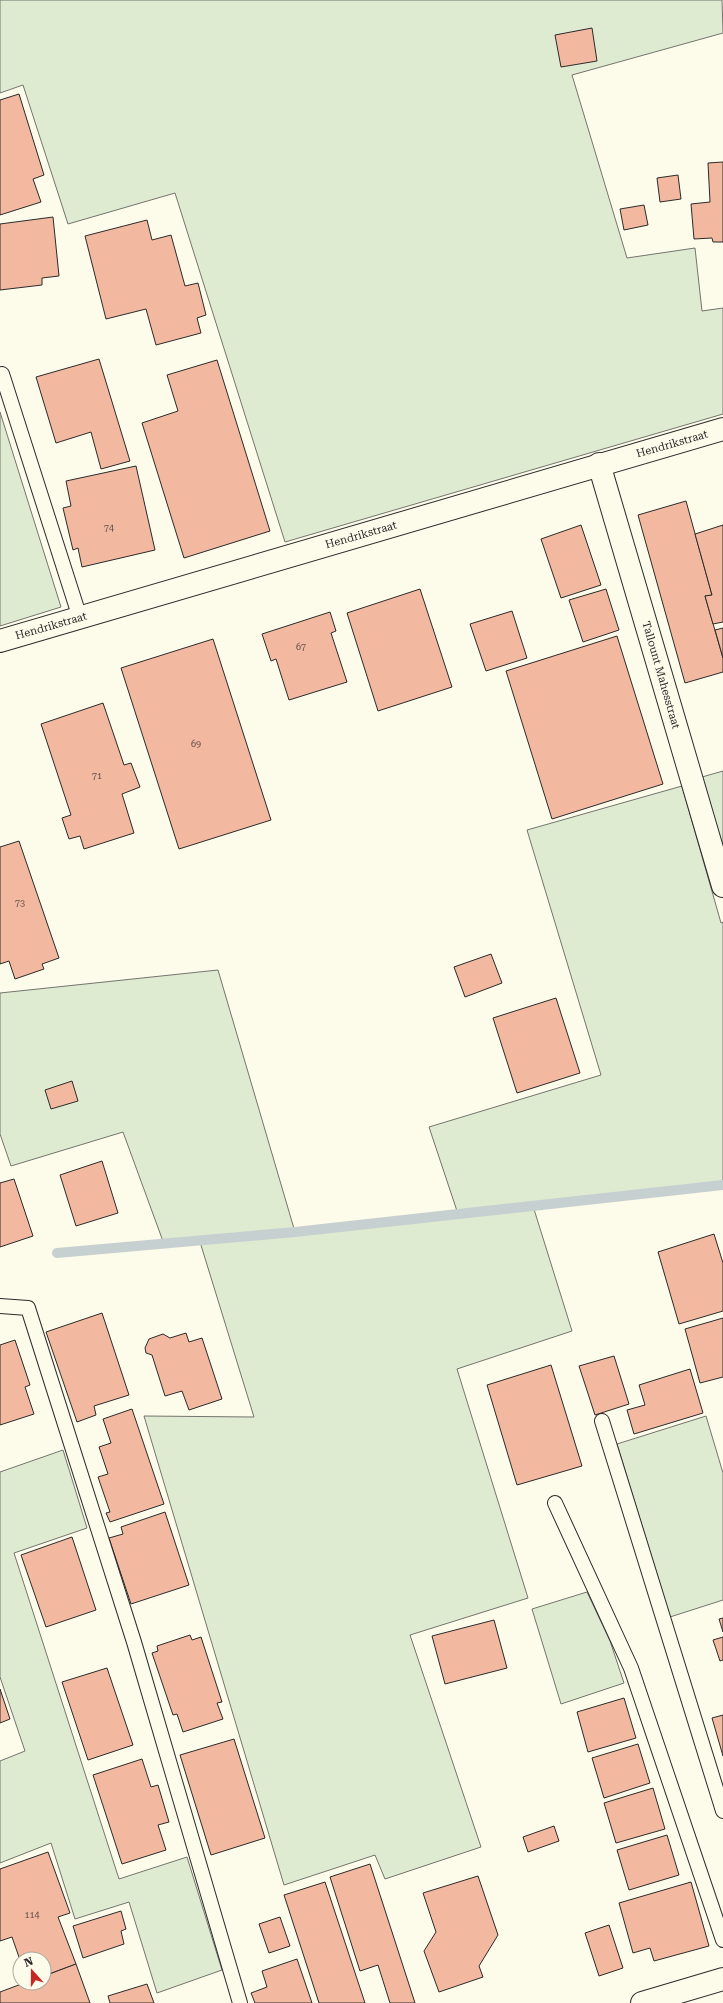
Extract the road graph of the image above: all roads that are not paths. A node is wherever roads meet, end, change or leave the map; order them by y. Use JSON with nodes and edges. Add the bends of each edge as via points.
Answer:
{"nodes":[{"id":1,"x":2,"y":374,"type":"dead end"},
{"id":2,"x":723,"y":429,"type":"edge"},
{"id":3,"x":600,"y":464,"type":"junction"},
{"id":4,"x":80,"y":618,"type":"junction"},
{"id":5,"x":0,"y":641,"type":"edge"},
{"id":6,"x":723,"y":886,"type":"edge"},
{"id":7,"x":0,"y":1306,"type":"edge"},
{"id":8,"x":602,"y":1421,"type":"dead end"},
{"id":9,"x":555,"y":1503,"type":"dead end"},
{"id":10,"x":723,"y":1811,"type":"edge"},
{"id":11,"x":723,"y":1940,"type":"edge"},
{"id":12,"x":723,"y":1979,"type":"edge"},
{"id":13,"x":240,"y":2003,"type":"edge"},
{"id":14,"x":642,"y":2003,"type":"edge"}],
"edges":[{"from":1,"to":4,"type":"lane"},
{"from":2,"to":3,"type":"street","name":"Hendrikstraat"},
{"from":3,"to":4,"type":"street","name":"Hendrikstraat"},
{"from":3,"to":6,"type":"street","name":"Tallount Mahesstraat"},
{"from":4,"to":5,"type":"street","name":"Hendrikstraat"},
{"from":7,"to":13,"type":"lane","via":[[28,1308],[134,1642]]},
{"from":8,"to":10,"type":"lane"},
{"from":9,"to":11,"type":"lane","via":[[631,1668]]},
{"from":12,"to":14,"type":"street"}]}
